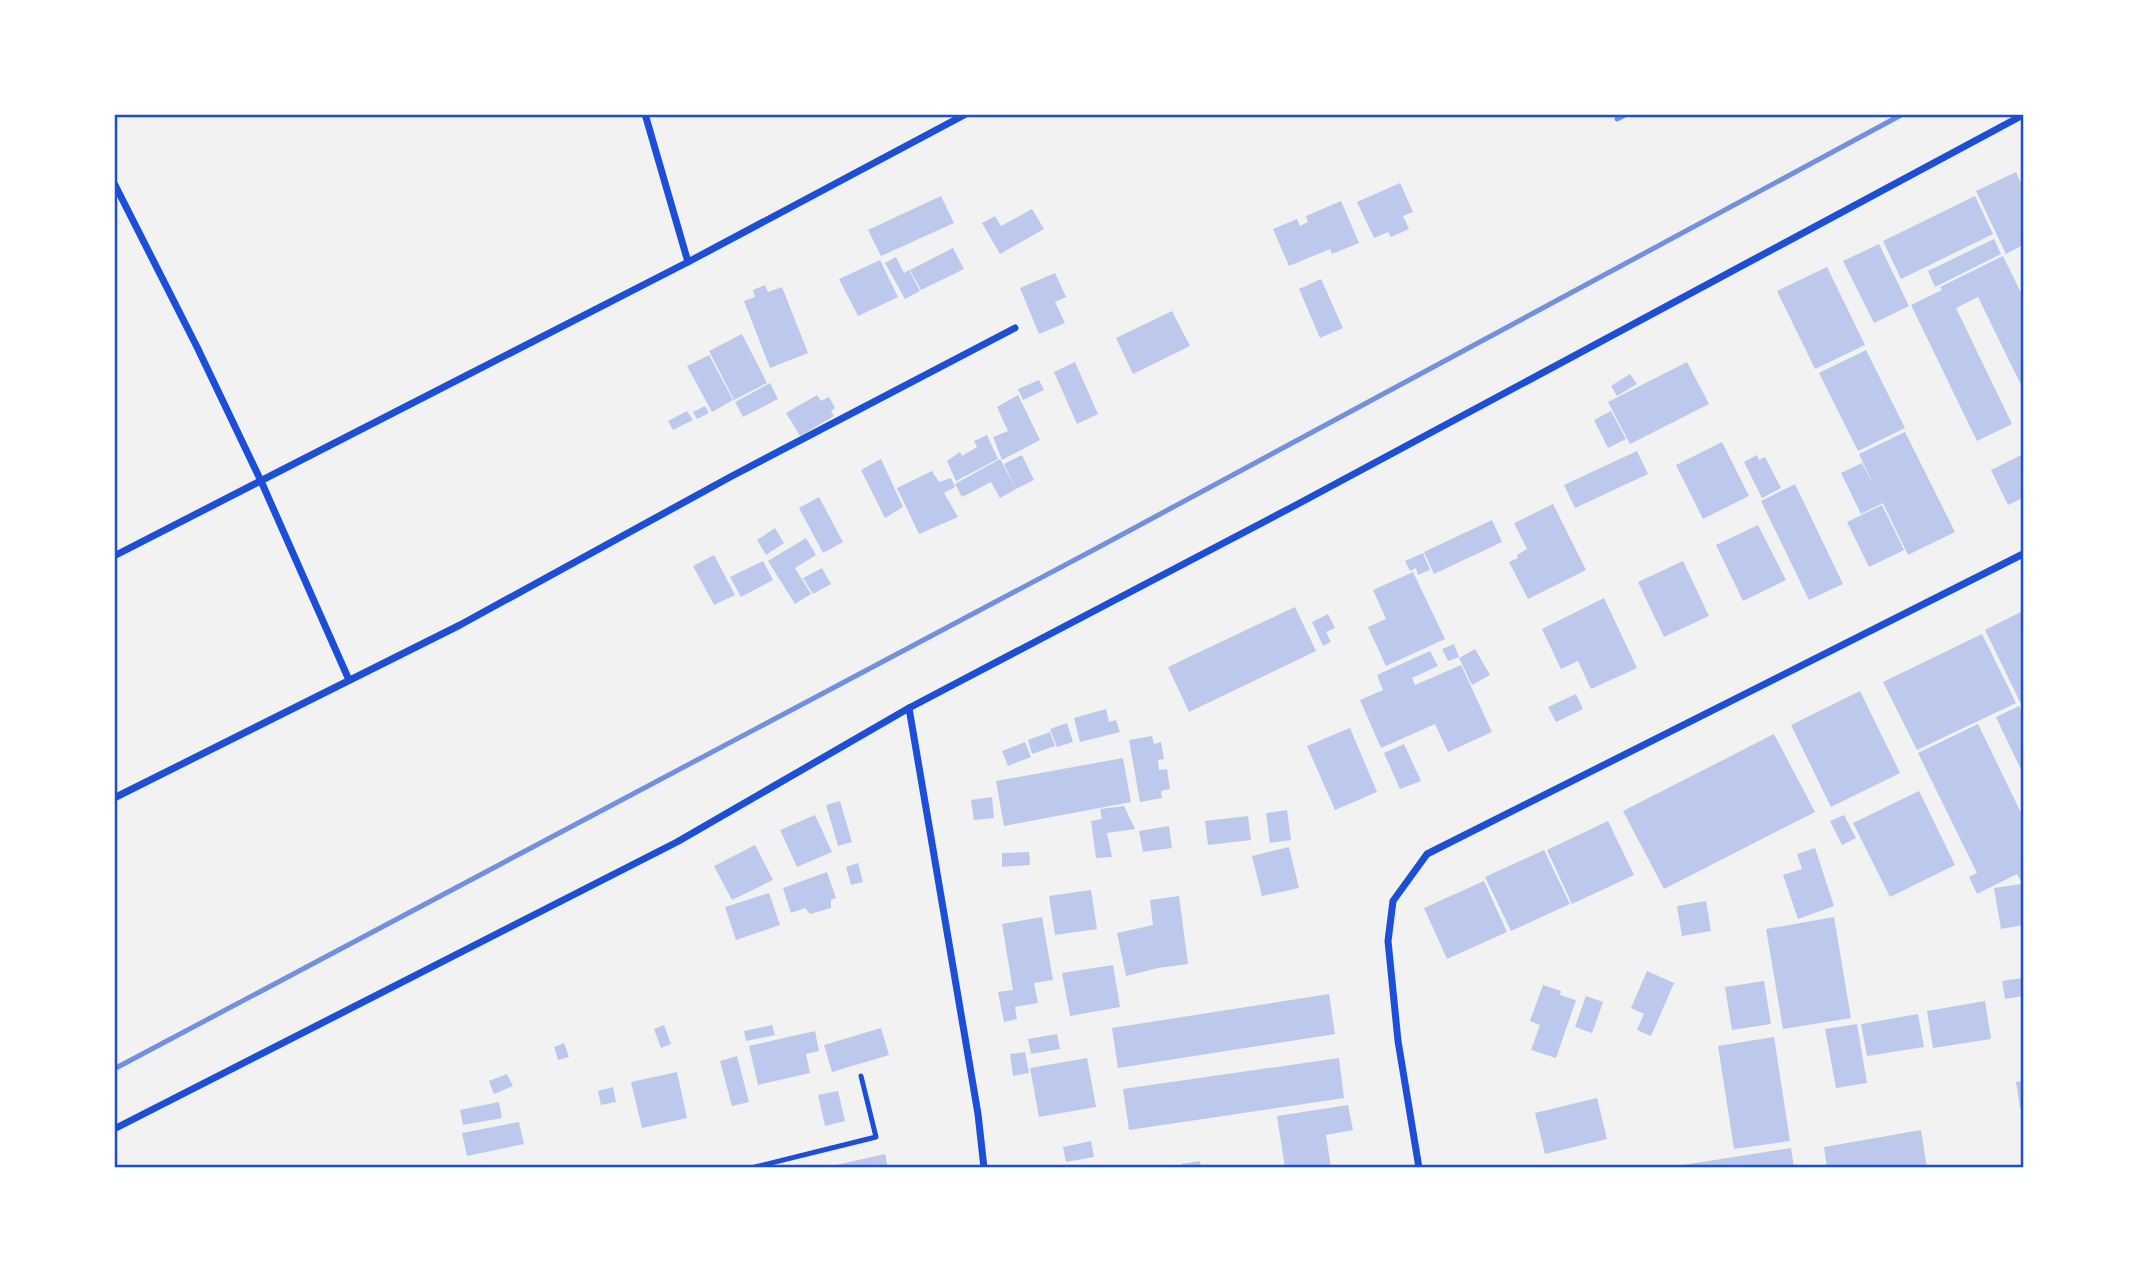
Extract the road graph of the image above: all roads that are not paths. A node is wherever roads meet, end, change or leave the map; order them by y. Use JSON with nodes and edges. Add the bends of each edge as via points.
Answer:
{"nodes":[{"id":1,"x":645,"y":114,"type":"edge"},
{"id":2,"x":967,"y":114,"type":"edge"},
{"id":3,"x":2023,"y":115,"type":"edge"},
{"id":4,"x":114,"y":183,"type":"edge"},
{"id":5,"x":688,"y":262,"type":"junction"},
{"id":6,"x":1015,"y":328,"type":"dead end"},
{"id":7,"x":261,"y":481,"type":"junction"},
{"id":8,"x":2023,"y":554,"type":"edge"},
{"id":9,"x":114,"y":556,"type":"edge"},
{"id":10,"x":349,"y":680,"type":"junction"},
{"id":11,"x":909,"y":708,"type":"junction"},
{"id":12,"x":114,"y":798,"type":"edge"},
{"id":13,"x":861,"y":1076,"type":"dead end"},
{"id":14,"x":114,"y":1129,"type":"edge"},
{"id":15,"x":751,"y":1168,"type":"edge"},
{"id":16,"x":984,"y":1168,"type":"edge"},
{"id":17,"x":1419,"y":1168,"type":"edge"}],
"edges":[{"from":1,"to":5,"type":"street"},
{"from":2,"to":5,"type":"street"},
{"from":3,"to":11,"type":"street"},
{"from":4,"to":7,"type":"street"},
{"from":5,"to":7,"type":"street"},
{"from":6,"to":10,"type":"street"},
{"from":7,"to":9,"type":"street"},
{"from":7,"to":10,"type":"street"},
{"from":8,"to":17,"type":"street","via":[[1427,854],[1393,901],[1388,941],[1398,1041]]},
{"from":10,"to":12,"type":"street"},
{"from":11,"to":14,"type":"street","via":[[677,842]]},
{"from":11,"to":16,"type":"street"},
{"from":13,"to":15,"type":"lane","via":[[876,1138]]}]}
